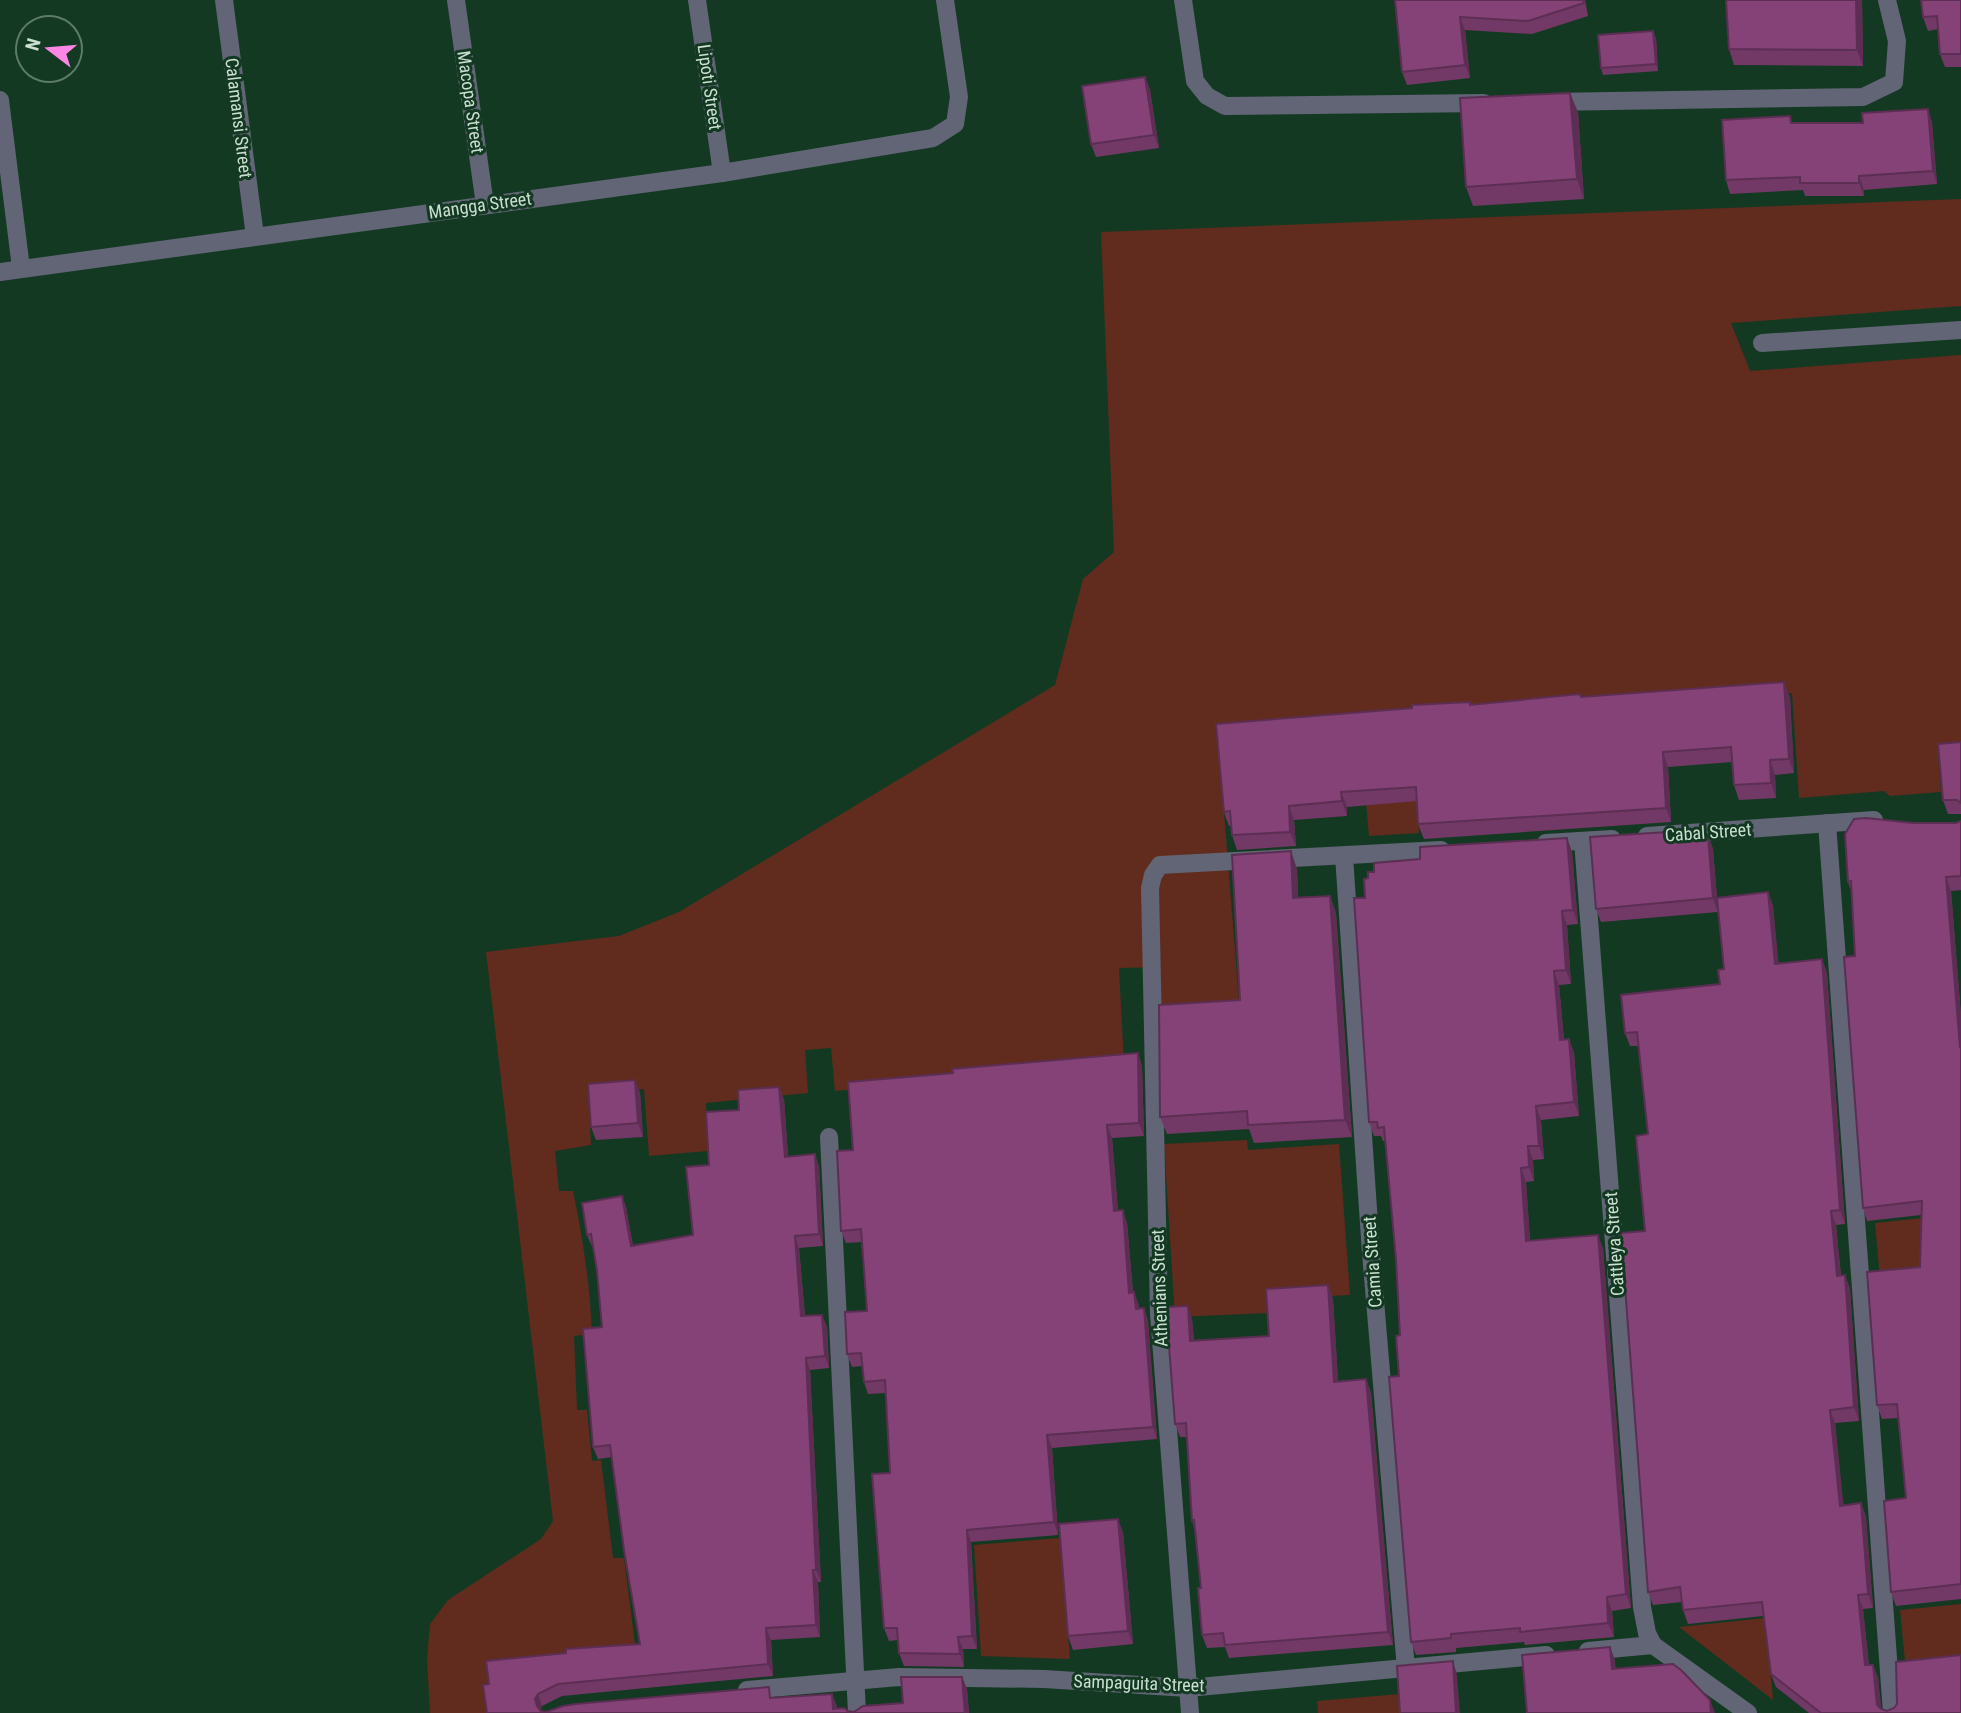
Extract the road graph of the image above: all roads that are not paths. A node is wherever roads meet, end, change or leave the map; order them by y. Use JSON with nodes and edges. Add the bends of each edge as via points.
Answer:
{"nodes":[{"id":1,"x":224,"y":0,"type":"edge"},
{"id":2,"x":456,"y":0,"type":"edge"},
{"id":3,"x":697,"y":0,"type":"edge"},
{"id":4,"x":945,"y":0,"type":"edge"},
{"id":5,"x":1183,"y":0,"type":"edge"},
{"id":6,"x":1887,"y":0,"type":"edge"},
{"id":7,"x":0,"y":100,"type":"edge"},
{"id":8,"x":1502,"y":102,"type":"edge"},
{"id":9,"x":1530,"y":102,"type":"edge"},
{"id":10,"x":722,"y":173,"type":"junction"},
{"id":11,"x":485,"y":205,"type":"junction"},
{"id":12,"x":255,"y":236,"type":"junction"},
{"id":13,"x":21,"y":268,"type":"junction"},
{"id":14,"x":0,"y":272,"type":"edge"},
{"id":15,"x":1961,"y":330,"type":"edge"},
{"id":16,"x":1762,"y":343,"type":"dead end"},
{"id":17,"x":1894,"y":821,"type":"edge"},
{"id":18,"x":1827,"y":823,"type":"junction"},
{"id":19,"x":1583,"y":841,"type":"junction"},
{"id":20,"x":1530,"y":844,"type":"edge"},
{"id":21,"x":1464,"y":848,"type":"edge"},
{"id":22,"x":1345,"y":856,"type":"junction"},
{"id":23,"x":829,"y":1137,"type":"dead end"},
{"id":24,"x":1653,"y":1645,"type":"junction"},
{"id":25,"x":1406,"y":1669,"type":"junction"},
{"id":26,"x":855,"y":1680,"type":"junction"},
{"id":27,"x":1188,"y":1688,"type":"junction"},
{"id":28,"x":728,"y":1691,"type":"edge"},
{"id":29,"x":857,"y":1713,"type":"edge"},
{"id":30,"x":1190,"y":1713,"type":"edge"},
{"id":31,"x":1748,"y":1713,"type":"edge"},
{"id":32,"x":1892,"y":1713,"type":"edge"}],
"edges":[{"from":1,"to":12,"type":"street","name":"Calamansi Street"},
{"from":2,"to":11,"type":"street","name":"Macopa Street"},
{"from":3,"to":10,"type":"street","name":"Lipoti Street"},
{"from":4,"to":10,"type":"street","name":"Mangga Street","via":[[959,96],[955,124],[933,138]]},
{"from":5,"to":8,"type":"street","via":[[1195,81],[1207,96],[1225,106]]},
{"from":6,"to":9,"type":"street","via":[[1897,41],[1894,82],[1863,97]]},
{"from":7,"to":13,"type":"street"},
{"from":10,"to":11,"type":"street","name":"Mangga Street"},
{"from":11,"to":12,"type":"street","name":"Mangga Street"},
{"from":12,"to":13,"type":"street","name":"Mangga Street"},
{"from":13,"to":14,"type":"street","name":"Mangga Street"},
{"from":15,"to":16,"type":"street"},
{"from":17,"to":18,"type":"street","name":"Cabal Street"},
{"from":18,"to":19,"type":"street","name":"Cabal Street"},
{"from":18,"to":32,"type":"street"},
{"from":19,"to":20,"type":"street","name":"Cabal Street"},
{"from":19,"to":24,"type":"street","name":"Cattleya Street","via":[[1642,1607]]},
{"from":21,"to":22,"type":"street"},
{"from":22,"to":25,"type":"street","name":"Camia Street","via":[[1371,1253]]},
{"from":22,"to":27,"type":"street","name":"Athenians Street","via":[[1160,865],[1150,888],[1158,1314]]},
{"from":23,"to":26,"type":"street"},
{"from":24,"to":25,"type":"street","name":"Sampaguita Street"},
{"from":24,"to":31,"type":"street"},
{"from":25,"to":27,"type":"street","name":"Sampaguita Street"},
{"from":26,"to":27,"type":"street","name":"Sampaguita Street","via":[[1032,1679]]},
{"from":26,"to":28,"type":"street","name":"Sampaguita Street"},
{"from":26,"to":29,"type":"street"},
{"from":27,"to":30,"type":"street","name":"Athenians Street"}]}
